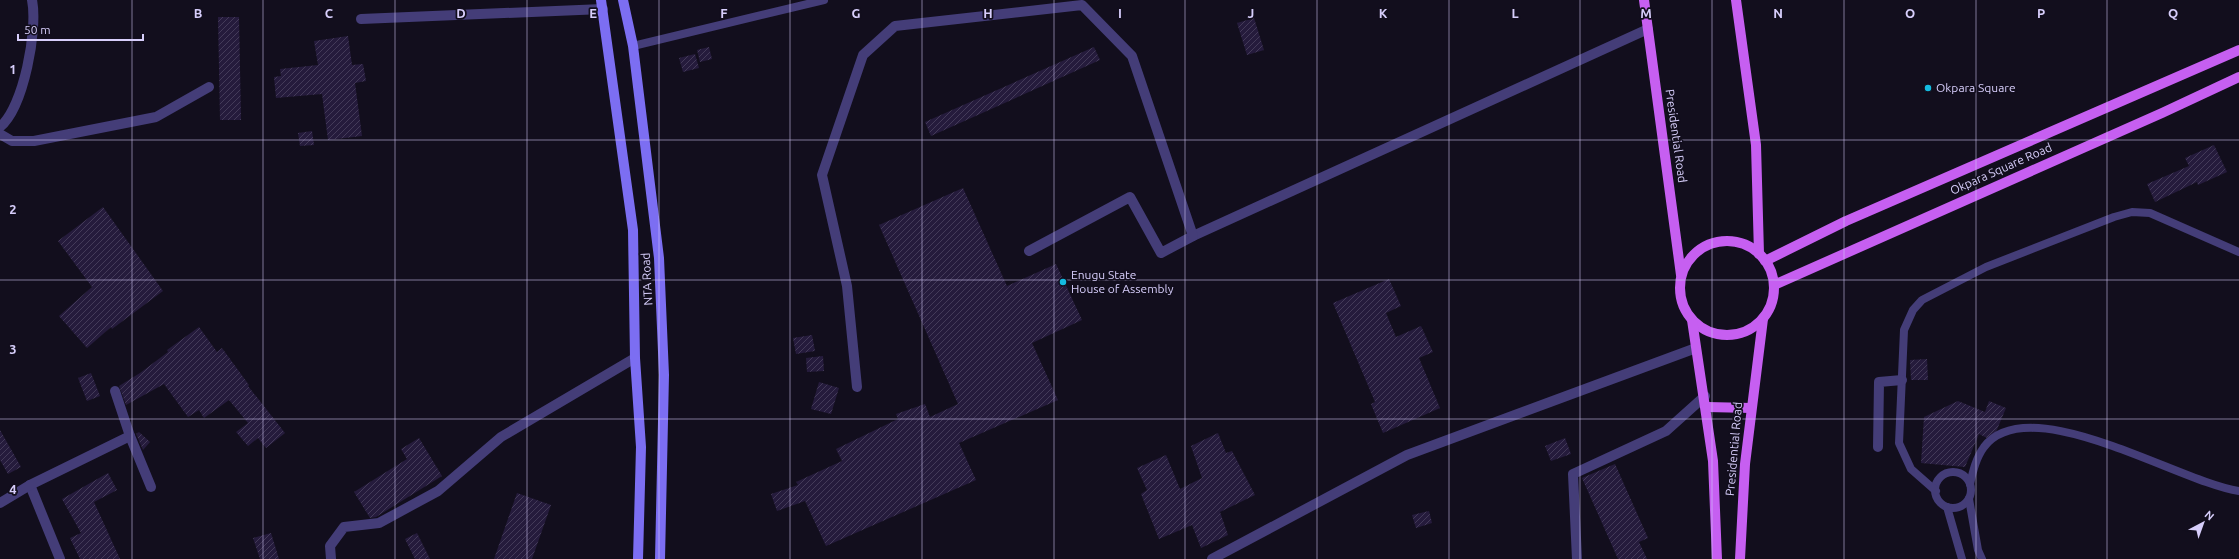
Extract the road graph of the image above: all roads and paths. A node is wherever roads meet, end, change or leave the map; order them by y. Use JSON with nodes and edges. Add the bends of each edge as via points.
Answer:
{"nodes":[{"id":1,"x":32,"y":0,"type":"edge"},
{"id":2,"x":623,"y":0,"type":"edge"},
{"id":3,"x":824,"y":0,"type":"edge"},
{"id":4,"x":1644,"y":0,"type":"edge"},
{"id":5,"x":1736,"y":0,"type":"edge"},
{"id":6,"x":602,"y":4,"type":"edge"},
{"id":7,"x":361,"y":19,"type":"dead end"},
{"id":8,"x":1648,"y":29,"type":"junction"},
{"id":9,"x":633,"y":46,"type":"junction"},
{"id":10,"x":2239,"y":50,"type":"edge"},
{"id":11,"x":2239,"y":77,"type":"edge"},
{"id":12,"x":209,"y":86,"type":"dead end"},
{"id":13,"x":0,"y":127,"type":"edge"},
{"id":14,"x":0,"y":134,"type":"edge"},
{"id":15,"x":1192,"y":236,"type":"junction"},
{"id":16,"x":1029,"y":251,"type":"dead end"},
{"id":17,"x":2239,"y":252,"type":"edge"},
{"id":18,"x":1762,"y":257,"type":"junction"},
{"id":19,"x":1682,"y":276,"type":"junction"},
{"id":20,"x":1774,"y":285,"type":"junction"},
{"id":21,"x":1763,"y":319,"type":"junction"},
{"id":22,"x":1692,"y":320,"type":"junction"},
{"id":23,"x":1696,"y":348,"type":"junction"},
{"id":24,"x":635,"y":358,"type":"junction"},
{"id":25,"x":1902,"y":380,"type":"junction"},
{"id":26,"x":857,"y":387,"type":"dead end"},
{"id":27,"x":115,"y":391,"type":"dead end"},
{"id":28,"x":1705,"y":396,"type":"junction"},
{"id":29,"x":1707,"y":407,"type":"junction"},
{"id":30,"x":1751,"y":408,"type":"junction"},
{"id":31,"x":130,"y":436,"type":"junction"},
{"id":32,"x":1878,"y":447,"type":"dead end"},
{"id":33,"x":1970,"y":484,"type":"junction"},
{"id":34,"x":30,"y":485,"type":"junction"},
{"id":35,"x":151,"y":487,"type":"dead end"},
{"id":36,"x":1936,"y":491,"type":"junction"},
{"id":37,"x":2239,"y":492,"type":"edge"},
{"id":38,"x":1969,"y":498,"type":"junction"},
{"id":39,"x":0,"y":503,"type":"edge"},
{"id":40,"x":1947,"y":506,"type":"junction"},
{"id":41,"x":60,"y":559,"type":"edge"},
{"id":42,"x":331,"y":559,"type":"edge"},
{"id":43,"x":638,"y":559,"type":"edge"},
{"id":44,"x":660,"y":559,"type":"edge"},
{"id":45,"x":1212,"y":559,"type":"edge"},
{"id":46,"x":1577,"y":559,"type":"edge"},
{"id":47,"x":1717,"y":559,"type":"edge"},
{"id":48,"x":1740,"y":559,"type":"edge"},
{"id":49,"x":1962,"y":559,"type":"edge"},
{"id":50,"x":1982,"y":559,"type":"edge"}],
"edges":[{"from":1,"to":13,"type":"street","via":[[32,40],[25,78],[10,116]]},
{"from":2,"to":9,"type":"main road","name":"NTA Road"},
{"from":3,"to":9,"type":"lane"},
{"from":4,"to":8,"type":"main road","name":"Presidential Road"},
{"from":5,"to":18,"type":"main road","via":[[1756,145]]},
{"from":6,"to":7,"type":"street"},
{"from":6,"to":24,"type":"main road","name":"NTA Road","via":[[633,230]]},
{"from":8,"to":15,"type":"street"},
{"from":8,"to":19,"type":"main road","name":"Presidential Road"},
{"from":9,"to":44,"type":"main road","name":"NTA Road","via":[[659,258],[664,375]]},
{"from":10,"to":18,"type":"main road"},
{"from":11,"to":20,"type":"main road","name":"Okpara Square Road"},
{"from":12,"to":14,"type":"street","via":[[156,117],[34,141],[12,141]]},
{"from":15,"to":16,"type":"street","via":[[1161,253],[1130,197]]},
{"from":15,"to":26,"type":"street","via":[[1132,56],[1082,5],[895,26],[863,55],[822,175],[847,286]]},
{"from":17,"to":25,"type":"lane","via":[[2150,213],[2132,212],[2114,217],[1986,267],[1922,300],[1913,310],[1904,330]]},
{"from":18,"to":19,"type":"main road","via":[[1746,245],[1730,241],[1714,243],[1700,250],[1688,261]]},
{"from":18,"to":20,"type":"main road","via":[[1769,268]]},
{"from":19,"to":22,"type":"main road","via":[[1680,290],[1683,304]]},
{"from":20,"to":21,"type":"main road","via":[[1772,303]]},
{"from":21,"to":22,"type":"main road","via":[[1741,333],[1728,335],[1703,328]]},
{"from":21,"to":30,"type":"main road","name":"Presidential Road"},
{"from":22,"to":23,"type":"main road","name":"Presidential Road"},
{"from":23,"to":28,"type":"main road","name":"Presidential Road"},
{"from":23,"to":45,"type":"street","via":[[1407,455]]},
{"from":24,"to":42,"type":"street","via":[[501,437],[438,491],[379,523],[344,527],[330,546]]},
{"from":24,"to":43,"type":"main road","name":"NTA Road","via":[[641,447]]},
{"from":25,"to":32,"type":"street","via":[[1879,382]]},
{"from":25,"to":36,"type":"lane","via":[[1899,443],[1911,469]]},
{"from":27,"to":31,"type":"street"},
{"from":28,"to":29,"type":"main road","name":"Presidential Road"},
{"from":28,"to":46,"type":"street","via":[[1666,431],[1573,474]]},
{"from":29,"to":30,"type":"main road"},
{"from":29,"to":47,"type":"main road","name":"Presidential Road","via":[[1713,461]]},
{"from":30,"to":48,"type":"main road","name":"Presidential Road"},
{"from":31,"to":34,"type":"street"},
{"from":31,"to":35,"type":"street"},
{"from":33,"to":36,"type":"lane","via":[[1964,476],[1952,472],[1940,478]]},
{"from":33,"to":37,"type":"lane","via":[[1975,462],[1985,446],[2001,433],[2032,426],[2063,431],[2153,460]]},
{"from":33,"to":38,"type":"lane"},
{"from":34,"to":39,"type":"street"},
{"from":34,"to":41,"type":"street"},
{"from":36,"to":40,"type":"lane","via":[[1939,500]]},
{"from":38,"to":40,"type":"lane","via":[[1958,507]]},
{"from":38,"to":50,"type":"lane","via":[[1978,550]]},
{"from":40,"to":49,"type":"lane"}]}
